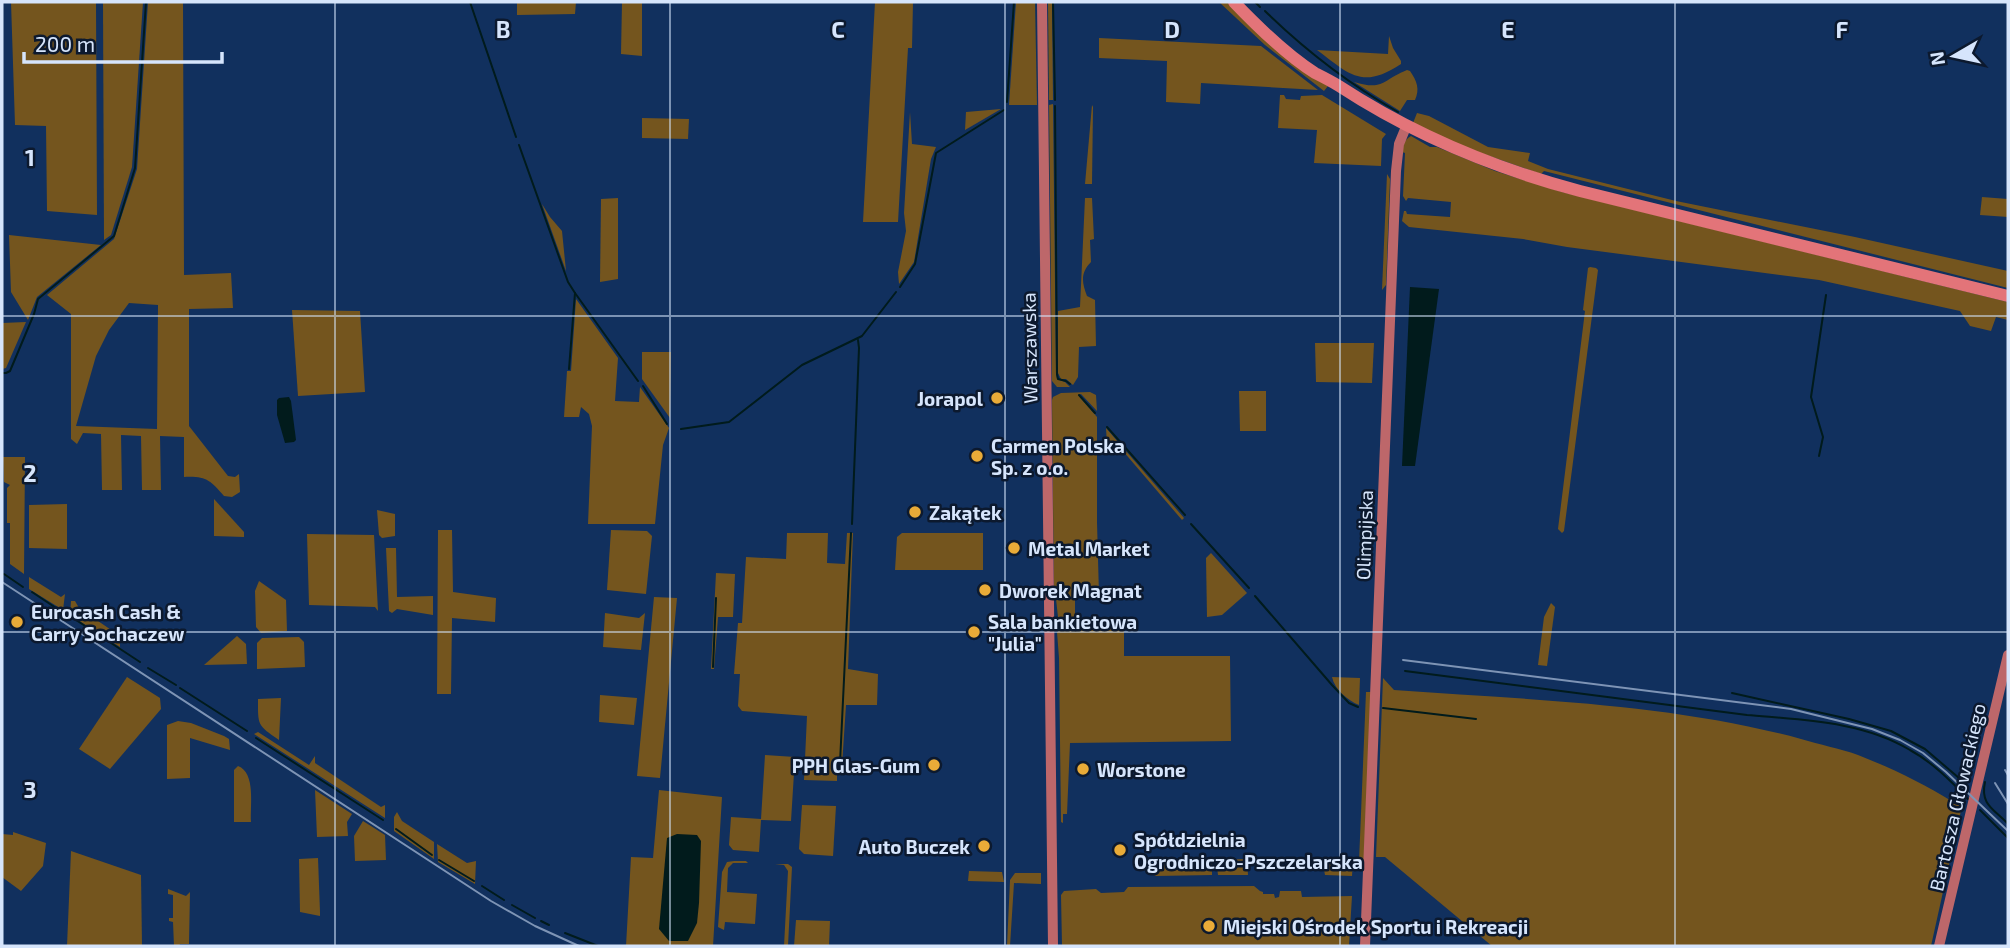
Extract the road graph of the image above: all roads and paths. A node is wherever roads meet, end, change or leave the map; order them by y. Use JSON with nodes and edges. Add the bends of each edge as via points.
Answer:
{"nodes":[{"id":1,"x":1042,"y":2,"type":"edge"},
{"id":2,"x":1234,"y":2,"type":"edge"},
{"id":3,"x":1246,"y":2,"type":"edge"},
{"id":4,"x":1334,"y":82,"type":"junction"},
{"id":5,"x":1406,"y":127,"type":"junction"},
{"id":6,"x":2008,"y":296,"type":"edge"},
{"id":7,"x":2008,"y":655,"type":"edge"},
{"id":8,"x":1053,"y":946,"type":"edge"},
{"id":9,"x":1365,"y":946,"type":"edge"},
{"id":10,"x":1939,"y":946,"type":"edge"}],
"edges":[{"from":1,"to":8,"type":"street","name":"Warszawska"},
{"from":2,"to":4,"type":"main road","via":[[1296,58]]},
{"from":3,"to":4,"type":"main road"},
{"from":4,"to":5,"type":"main road"},
{"from":5,"to":6,"type":"main road","via":[[1480,160],[1544,181]]},
{"from":5,"to":9,"type":"street","name":"Olimpijska","via":[[1396,163]]},
{"from":7,"to":10,"type":"street","name":"Bartosza Głowackiego"}]}
